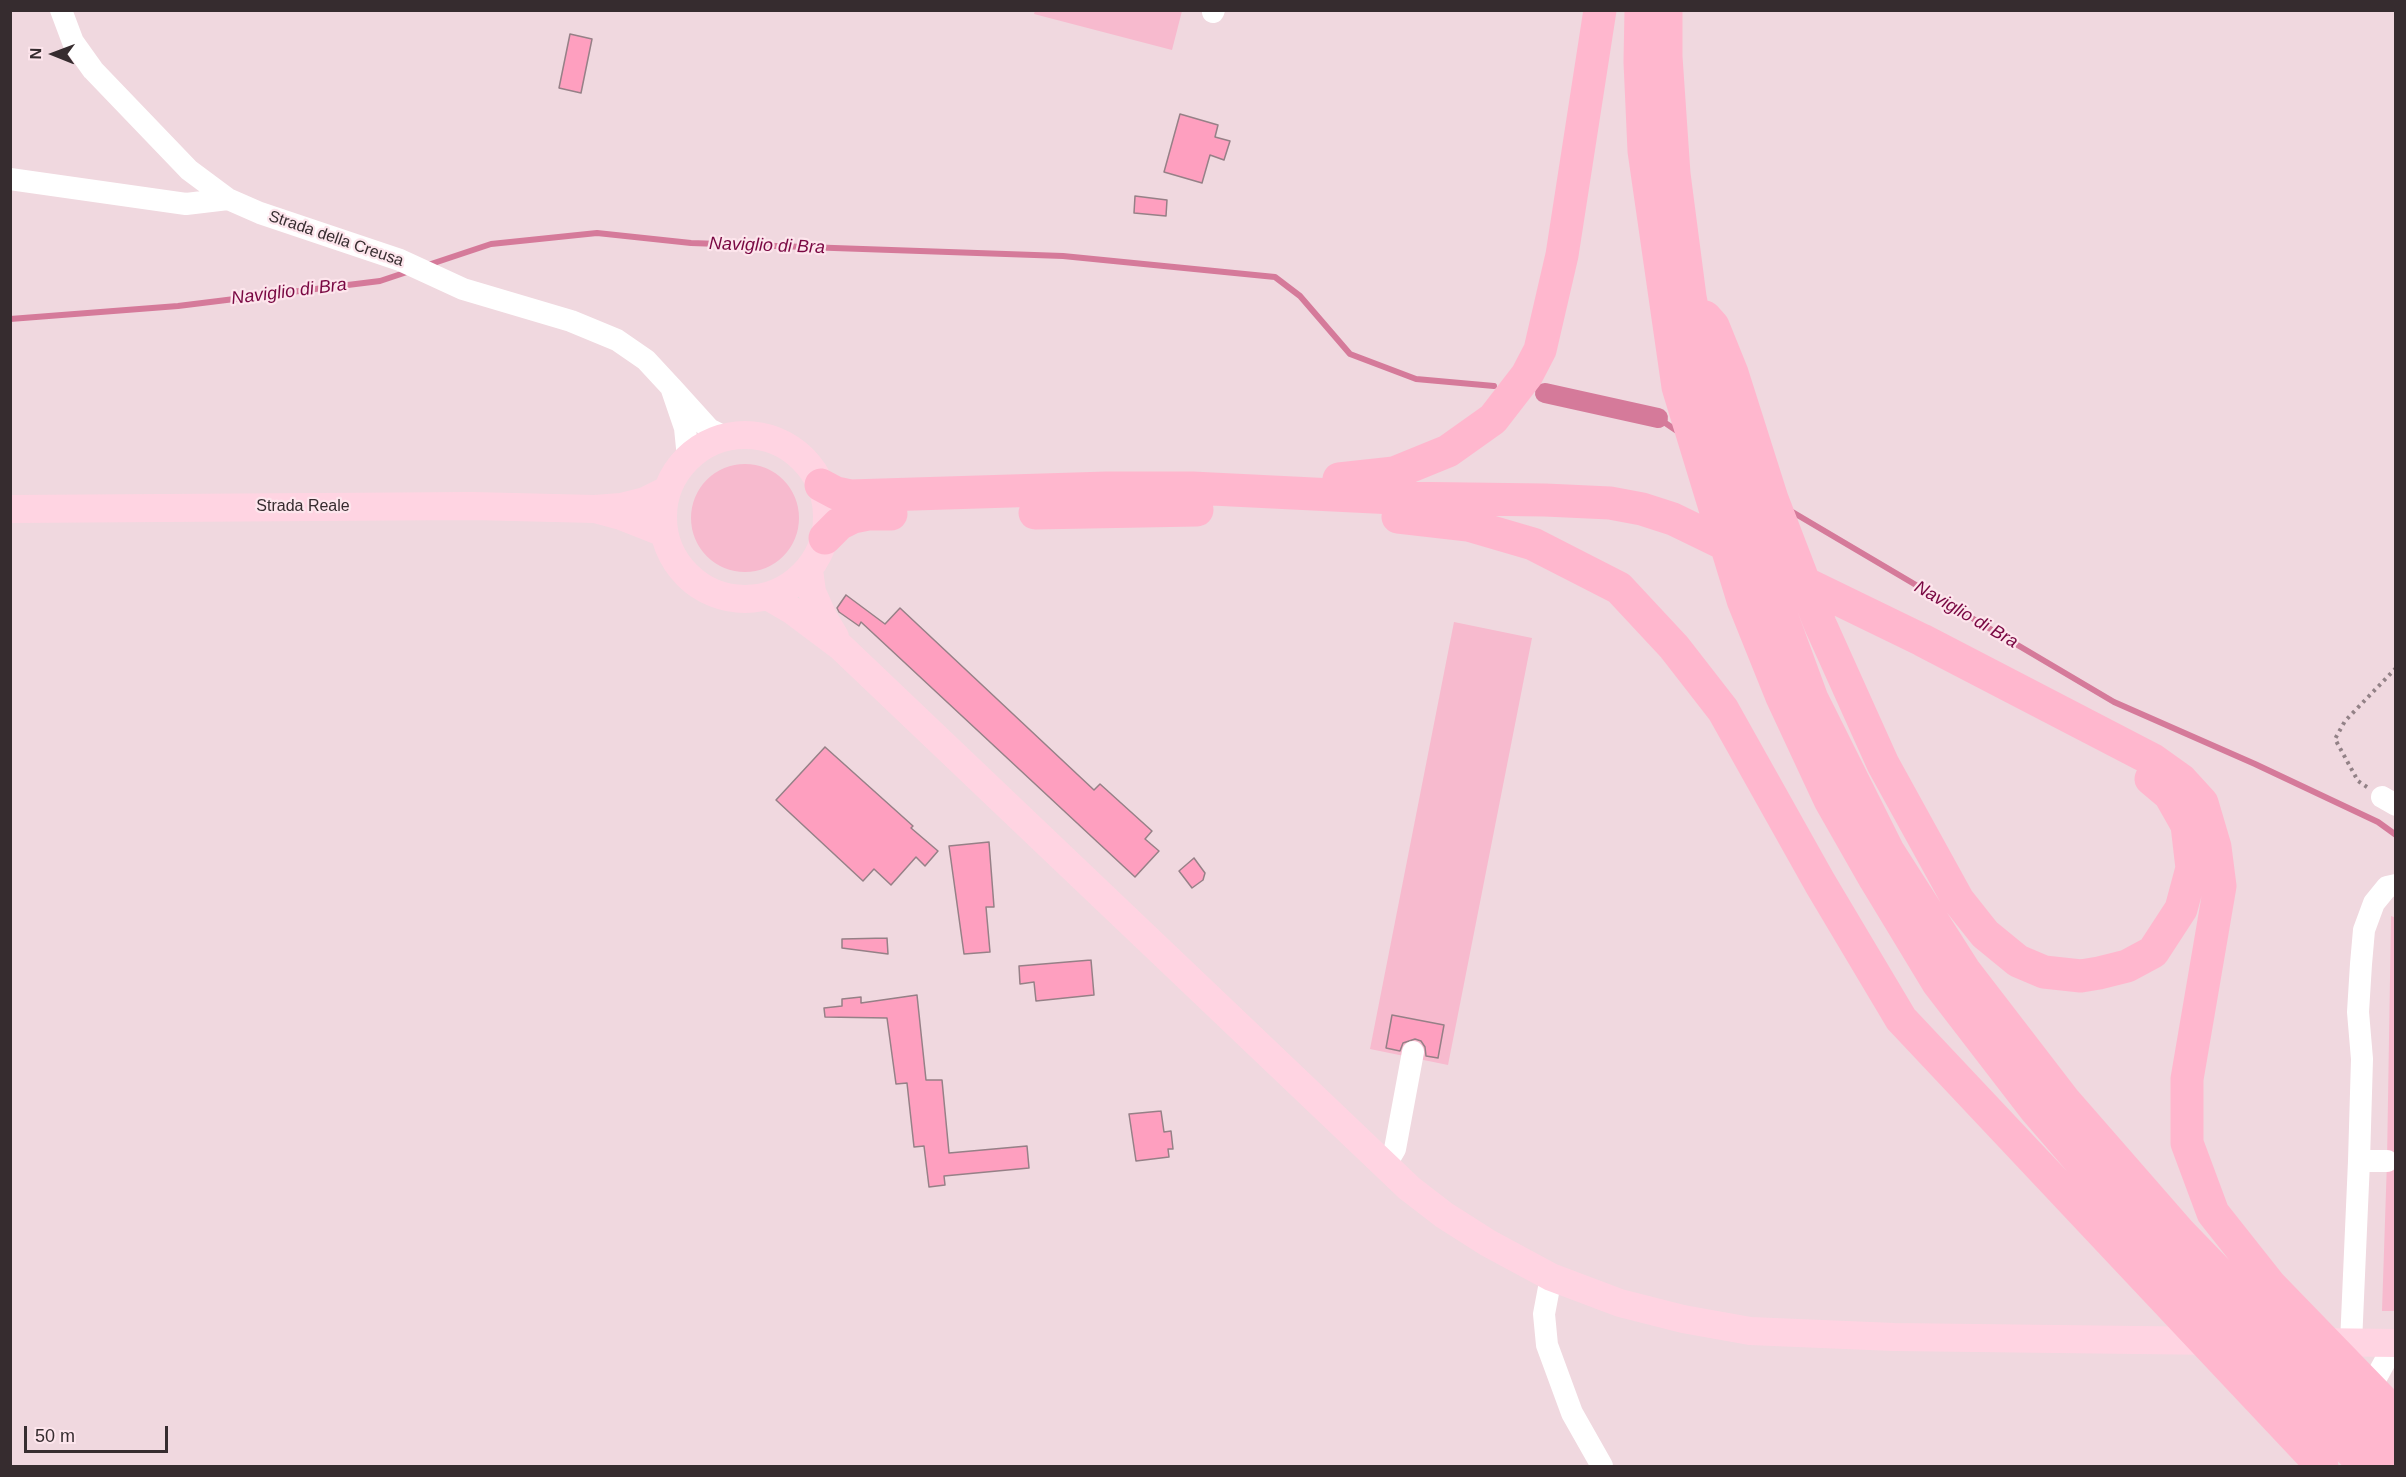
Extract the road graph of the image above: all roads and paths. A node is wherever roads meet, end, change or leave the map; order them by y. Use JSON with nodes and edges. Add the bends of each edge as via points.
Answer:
{"nodes":[{"id":1,"x":61,"y":10,"type":"edge"},
{"id":2,"x":1600,"y":10,"type":"edge"},
{"id":3,"x":1641,"y":10,"type":"edge"},
{"id":4,"x":1666,"y":10,"type":"edge"},
{"id":5,"x":10,"y":179,"type":"edge"},
{"id":6,"x":228,"y":199,"type":"junction"},
{"id":7,"x":1705,"y":380,"type":"junction"},
{"id":8,"x":671,"y":387,"type":"junction"},
{"id":9,"x":725,"y":437,"type":"junction"},
{"id":10,"x":688,"y":458,"type":"junction"},
{"id":11,"x":821,"y":485,"type":"junction"},
{"id":12,"x":667,"y":490,"type":"junction"},
{"id":13,"x":1193,"y":499,"type":"junction"},
{"id":14,"x":10,"y":509,"type":"edge"},
{"id":15,"x":594,"y":509,"type":"junction"},
{"id":16,"x":664,"y":533,"type":"junction"},
{"id":17,"x":825,"y":538,"type":"junction"},
{"id":18,"x":809,"y":570,"type":"junction"},
{"id":19,"x":769,"y":597,"type":"junction"},
{"id":20,"x":841,"y":646,"type":"junction"},
{"id":21,"x":2396,"y":668,"type":"edge"},
{"id":22,"x":2090,"y":727,"type":"junction"},
{"id":23,"x":2389,"y":801,"type":"edge"},
{"id":24,"x":2396,"y":885,"type":"edge"},
{"id":25,"x":1413,"y":1052,"type":"dead end"},
{"id":26,"x":2360,"y":1161,"type":"junction"},
{"id":27,"x":2387,"y":1161,"type":"dead end"},
{"id":28,"x":1385,"y":1166,"type":"junction"},
{"id":29,"x":1551,"y":1277,"type":"junction"},
{"id":30,"x":2351,"y":1343,"type":"junction"},
{"id":31,"x":2395,"y":1343,"type":"edge"},
{"id":32,"x":2389,"y":1407,"type":"edge"},
{"id":33,"x":2383,"y":1457,"type":"edge"},
{"id":34,"x":1602,"y":1467,"type":"edge"},
{"id":35,"x":2322,"y":1467,"type":"edge"},
{"id":36,"x":2339,"y":1467,"type":"edge"}],
"edges":[{"from":1,"to":6,"type":"street","name":"Strada della Creusa","via":[[73,42],[93,70],[189,170]]},
{"from":2,"to":13,"type":"highway","via":[[1562,255],[1540,350],[1505,405],[1448,451],[1394,473]]},
{"from":3,"to":7,"type":"highway","via":[[1644,151]]},
{"from":4,"to":7,"type":"highway","via":[[1674,174]]},
{"from":5,"to":6,"type":"street","via":[[186,204]]},
{"from":6,"to":8,"type":"street","name":"Strada della Creusa","via":[[400,260],[463,289],[571,321],[617,340],[646,360]]},
{"from":7,"to":22,"type":"highway","via":[[1772,499],[1820,624],[1883,764],[1958,900],[1985,934],[2018,961],[2044,972],[2081,976],[2099,973],[2127,966],[2153,952],[2181,909],[2192,868],[2187,825],[2170,795]]},
{"from":7,"to":33,"type":"highway","via":[[1743,511],[1812,699],[1888,851],[1964,970],[2064,1100]]},
{"from":8,"to":9,"type":"street","name":"Strada della Creusa","via":[[709,429]]},
{"from":8,"to":10,"type":"street","name":"Strada della Creusa","via":[[685,428]]},
{"from":9,"to":10,"type":"main road"},
{"from":9,"to":11,"type":"main road","via":[[758,436],[781,443],[801,457]]},
{"from":10,"to":12,"type":"main road"},
{"from":11,"to":13,"type":"highway","via":[[850,496],[1107,488]]},
{"from":11,"to":17,"type":"main road"},
{"from":12,"to":15,"type":"main road","name":"Strada Reale","via":[[645,501]]},
{"from":12,"to":16,"type":"main road"},
{"from":13,"to":17,"type":"highway","via":[[868,514],[840,524]]},
{"from":13,"to":22,"type":"highway","via":[[1545,500],[1610,503],[1663,516],[1922,640]]},
{"from":13,"to":35,"type":"highway","via":[[1468,525],[1533,544],[1619,588],[1674,647],[1723,710],[1900,1019]]},
{"from":14,"to":15,"type":"main road","name":"Strada Reale"},
{"from":15,"to":16,"type":"main road","name":"Strada Reale"},
{"from":16,"to":19,"type":"main road","via":[[678,566],[696,584],[718,596],[742,600]]},
{"from":17,"to":18,"type":"main road"},
{"from":18,"to":19,"type":"main road","via":[[789,588]]},
{"from":18,"to":20,"type":"main road","via":[[812,592]]},
{"from":19,"to":20,"type":"main road"},
{"from":20,"to":28,"type":"main road"},
{"from":21,"to":23,"type":"path","via":[[2345,721],[2335,739],[2358,781]]},
{"from":22,"to":32,"type":"highway","via":[[2153,760],[2181,780],[2202,803],[2215,847],[2220,886],[2187,1079],[2187,1143],[2213,1213],[2270,1285]]},
{"from":24,"to":26,"type":"street","via":[[2387,887],[2374,903],[2364,930],[2358,1012],[2362,1059]]},
{"from":25,"to":28,"type":"street","via":[[1395,1149]]},
{"from":26,"to":27,"type":"street"},
{"from":26,"to":30,"type":"street"},
{"from":28,"to":29,"type":"main road","via":[[1444,1215]]},
{"from":29,"to":30,"type":"main road","via":[[1620,1303],[1750,1331],[1894,1337]]},
{"from":29,"to":34,"type":"street","via":[[1544,1314],[1546,1345],[1572,1413]]},
{"from":30,"to":31,"type":"main road"},
{"from":31,"to":36,"type":"street","via":[[2345,1439]]}]}
